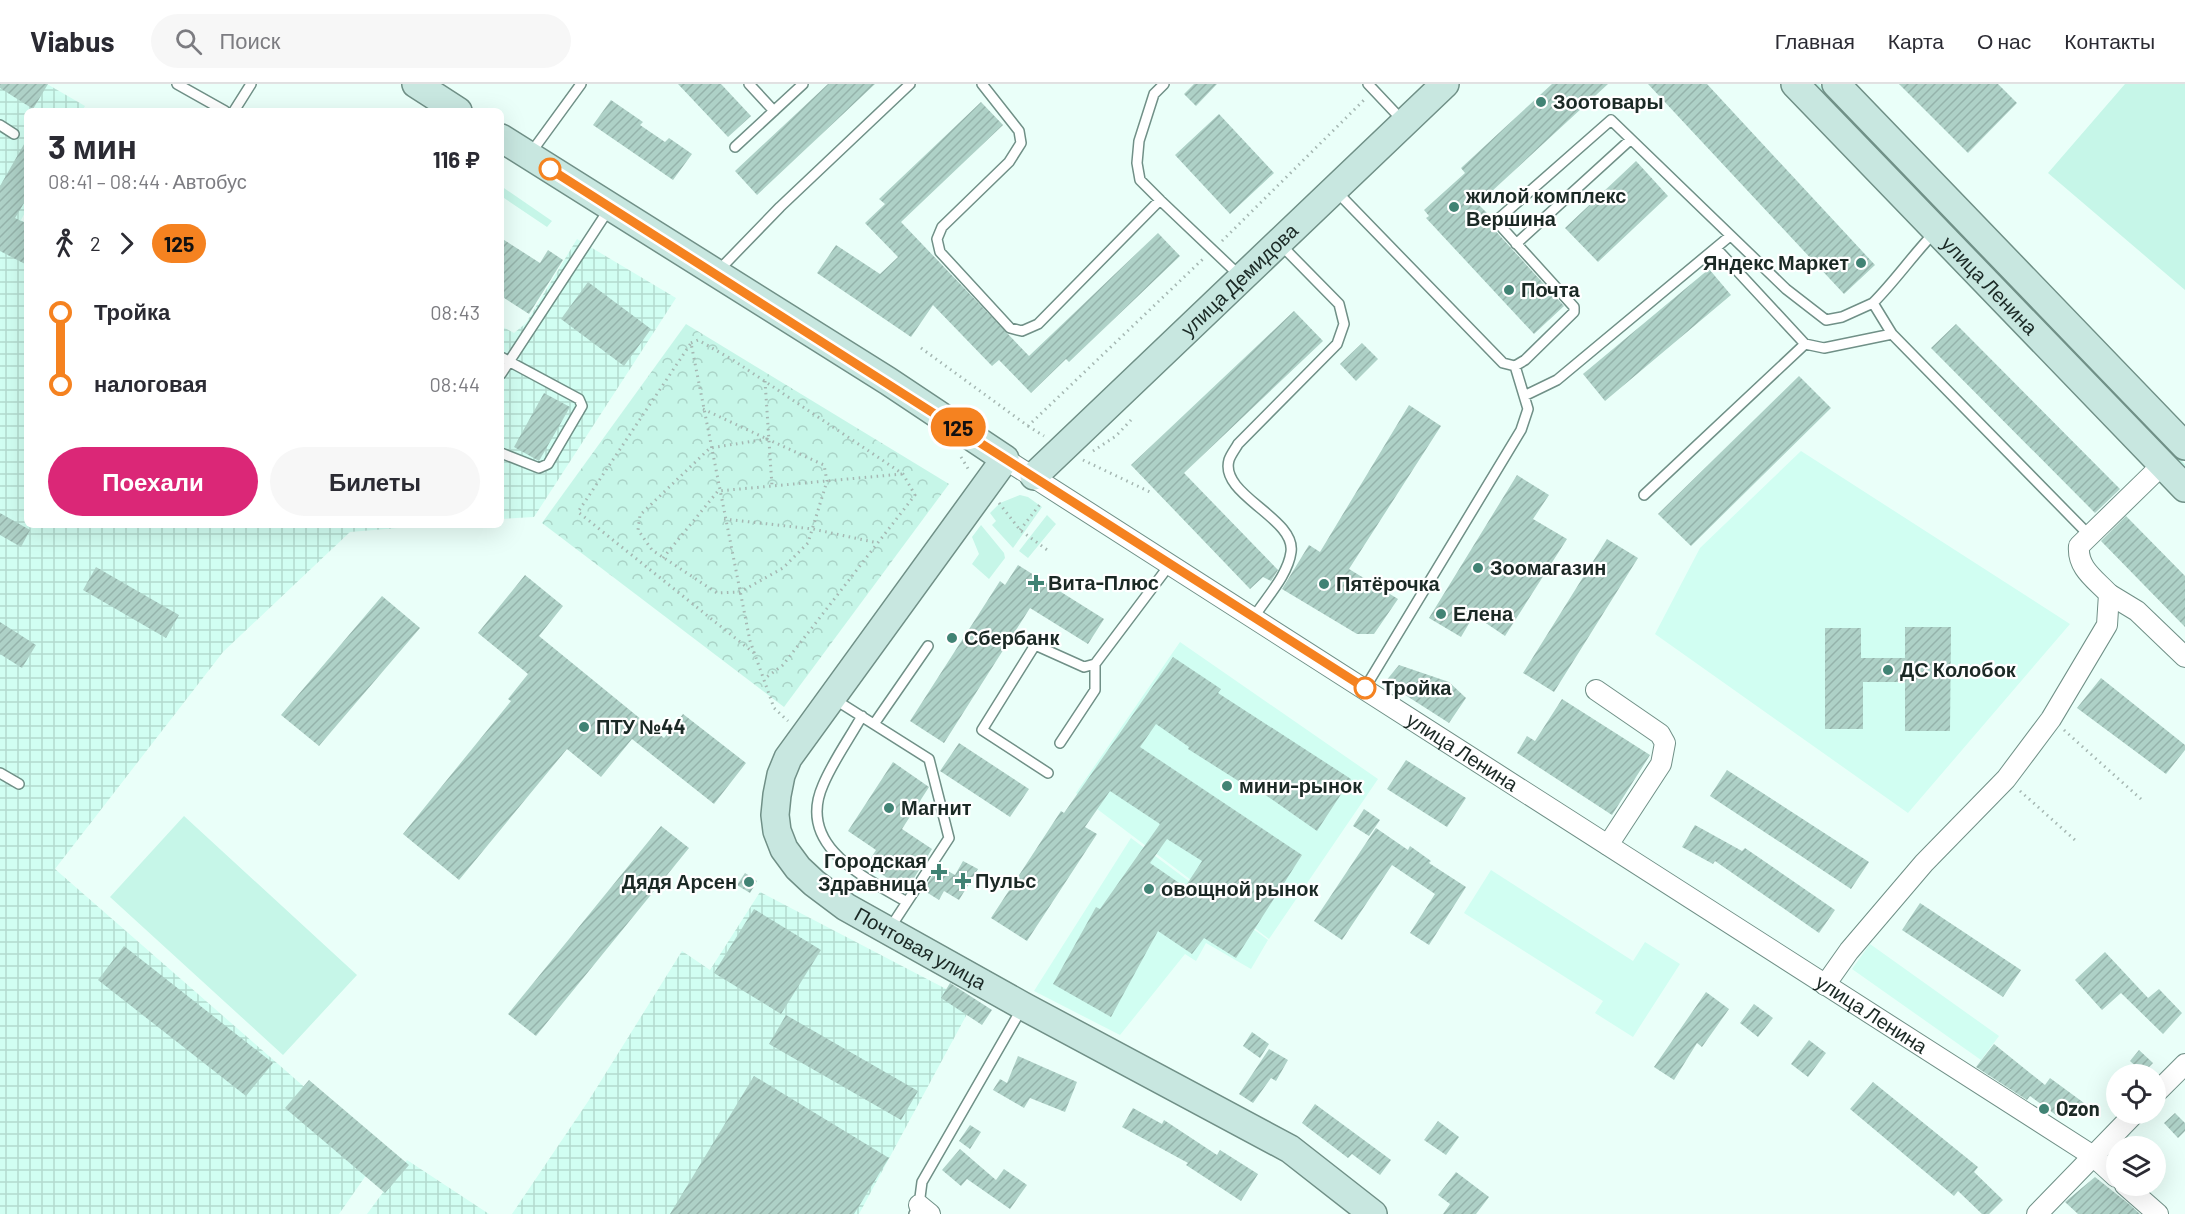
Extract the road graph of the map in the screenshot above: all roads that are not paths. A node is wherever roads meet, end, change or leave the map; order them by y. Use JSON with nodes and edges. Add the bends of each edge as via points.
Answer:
{"nodes":[{"id":1,"x":177,"y":84,"type":"edge"},
{"id":2,"x":250,"y":84,"type":"edge"},
{"id":3,"x":416,"y":84,"type":"edge"},
{"id":4,"x":581,"y":84,"type":"edge"},
{"id":5,"x":749,"y":84,"type":"edge"},
{"id":6,"x":803,"y":84,"type":"edge"},
{"id":7,"x":910,"y":84,"type":"edge"},
{"id":8,"x":982,"y":84,"type":"edge"},
{"id":9,"x":1164,"y":84,"type":"edge"},
{"id":10,"x":1445,"y":84,"type":"edge"},
{"id":11,"x":1795,"y":84,"type":"edge"},
{"id":12,"x":1836,"y":84,"type":"edge"},
{"id":13,"x":1371,"y":87,"type":"edge"},
{"id":14,"x":220,"y":108,"type":"edge"},
{"id":15,"x":236,"y":108,"type":"edge"},
{"id":16,"x":453,"y":108,"type":"edge"},
{"id":17,"x":774,"y":111,"type":"junction"},
{"id":18,"x":1403,"y":122,"type":"junction"},
{"id":19,"x":0,"y":125,"type":"edge"},
{"id":20,"x":14,"y":134,"type":"dead end"},
{"id":21,"x":504,"y":140,"type":"edge"},
{"id":22,"x":1630,"y":140,"type":"junction"},
{"id":23,"x":735,"y":147,"type":"dead end"},
{"id":24,"x":528,"y":156,"type":"junction"},
{"id":25,"x":1334,"y":189,"type":"junction"},
{"id":26,"x":1160,"y":200,"type":"junction"},
{"id":27,"x":610,"y":207,"type":"junction"},
{"id":28,"x":1936,"y":231,"type":"junction"},
{"id":29,"x":1730,"y":236,"type":"junction"},
{"id":30,"x":1279,"y":243,"type":"junction"},
{"id":31,"x":1516,"y":243,"type":"junction"},
{"id":32,"x":1716,"y":248,"type":"junction"},
{"id":33,"x":716,"y":273,"type":"junction"},
{"id":34,"x":1242,"y":278,"type":"junction"},
{"id":35,"x":1873,"y":303,"type":"junction"},
{"id":36,"x":1892,"y":334,"type":"junction"},
{"id":37,"x":1805,"y":344,"type":"junction"},
{"id":38,"x":505,"y":359,"type":"edge"},
{"id":39,"x":1515,"y":366,"type":"junction"},
{"id":40,"x":1526,"y":394,"type":"junction"},
{"id":41,"x":2185,"y":446,"type":"edge"},
{"id":42,"x":504,"y":454,"type":"edge"},
{"id":43,"x":1005,"y":459,"type":"junction"},
{"id":44,"x":2162,"y":465,"type":"junction"},
{"id":45,"x":1034,"y":476,"type":"junction"},
{"id":46,"x":2185,"y":488,"type":"edge"},
{"id":47,"x":1644,"y":495,"type":"dead end"},
{"id":48,"x":2089,"y":535,"type":"junction"},
{"id":49,"x":1171,"y":563,"type":"junction"},
{"id":50,"x":2109,"y":594,"type":"junction"},
{"id":51,"x":1254,"y":617,"type":"junction"},
{"id":52,"x":928,"y":646,"type":"dead end"},
{"id":53,"x":2185,"y":657,"type":"edge"},
{"id":54,"x":1095,"y":664,"type":"junction"},
{"id":55,"x":1365,"y":688,"type":"junction"},
{"id":56,"x":1596,"y":690,"type":"dead end"},
{"id":57,"x":832,"y":698,"type":"junction"},
{"id":58,"x":862,"y":716,"type":"junction"},
{"id":59,"x":874,"y":724,"type":"junction"},
{"id":60,"x":1060,"y":743,"type":"dead end"},
{"id":61,"x":0,"y":773,"type":"edge"},
{"id":62,"x":1048,"y":773,"type":"dead end"},
{"id":63,"x":19,"y":784,"type":"dead end"},
{"id":64,"x":1608,"y":845,"type":"junction"},
{"id":65,"x":907,"y":902,"type":"junction"},
{"id":66,"x":889,"y":931,"type":"junction"},
{"id":67,"x":1825,"y":986,"type":"junction"},
{"id":68,"x":1023,"y":1006,"type":"junction"},
{"id":69,"x":2185,"y":1064,"type":"edge"},
{"id":70,"x":2166,"y":1083,"type":"edge"},
{"id":71,"x":2124,"y":1124,"type":"edge"},
{"id":72,"x":2093,"y":1155,"type":"junction"},
{"id":73,"x":2106,"y":1167,"type":"edge"},
{"id":74,"x":2138,"y":1196,"type":"edge"},
{"id":75,"x":921,"y":1211,"type":"edge"},
{"id":76,"x":1372,"y":1214,"type":"edge"},
{"id":77,"x":2037,"y":1214,"type":"edge"},
{"id":78,"x":2158,"y":1214,"type":"edge"}],
"edges":[{"from":1,"to":14,"type":"lane"},
{"from":2,"to":15,"type":"lane"},
{"from":3,"to":16,"type":"main road"},
{"from":4,"to":24,"type":"lane"},
{"from":5,"to":17,"type":"lane"},
{"from":6,"to":17,"type":"lane"},
{"from":7,"to":33,"type":"lane"},
{"from":8,"to":26,"type":"lane","via":[[1019,131],[1021,143],[1009,162],[942,227],[937,238],[940,252],[1010,328],[1022,331],[1038,324]]},
{"from":9,"to":26,"type":"lane","via":[[1154,94],[1139,141],[1137,163],[1140,180]]},
{"from":10,"to":18,"type":"main road","name":"улица Демидова"},
{"from":11,"to":28,"type":"main road","name":"улица Ленина"},
{"from":12,"to":41,"type":"main road","name":"улица Ленина"},
{"from":13,"to":18,"type":"lane"},
{"from":17,"to":23,"type":"lane"},
{"from":18,"to":25,"type":"main road","name":"улица Демидова"},
{"from":19,"to":20,"type":"lane"},
{"from":21,"to":24,"type":"main road","name":"улица Ленина"},
{"from":22,"to":29,"type":"lane"},
{"from":22,"to":31,"type":"lane"},
{"from":22,"to":31,"type":"lane","via":[[1611,120],[1496,221]]},
{"from":24,"to":27,"type":"main road","name":"улица Ленина"},
{"from":25,"to":30,"type":"main road","name":"улица Демидова"},
{"from":25,"to":39,"type":"lane","via":[[1503,363]]},
{"from":26,"to":34,"type":"lane"},
{"from":27,"to":33,"type":"main road","name":"улица Ленина"},
{"from":27,"to":38,"type":"lane"},
{"from":28,"to":35,"type":"lane"},
{"from":28,"to":44,"type":"main road","name":"улица Ленина"},
{"from":29,"to":32,"type":"lane"},
{"from":29,"to":35,"type":"lane","via":[[1786,289],[1826,320]]},
{"from":30,"to":34,"type":"main road","name":"улица Демидова"},
{"from":30,"to":51,"type":"lane","via":[[1339,304],[1344,324],[1337,344],[1239,444],[1229,460],[1231,480],[1286,534],[1292,550],[1287,566]]},
{"from":31,"to":39,"type":"lane","via":[[1574,307],[1574,312]]},
{"from":32,"to":37,"type":"lane"},
{"from":32,"to":40,"type":"lane","via":[[1557,380]]},
{"from":33,"to":43,"type":"main road","name":"улица Ленина"},
{"from":34,"to":45,"type":"main road","name":"улица Демидова"},
{"from":35,"to":36,"type":"lane"},
{"from":36,"to":37,"type":"lane","via":[[1824,348]]},
{"from":36,"to":48,"type":"lane"},
{"from":37,"to":47,"type":"lane"},
{"from":38,"to":42,"type":"lane","via":[[579,399],[582,406],[548,464],[539,468]]},
{"from":39,"to":40,"type":"lane"},
{"from":40,"to":55,"type":"lane","via":[[1528,410],[1521,430]]},
{"from":43,"to":45,"type":"street","name":"улица Ленина"},
{"from":43,"to":57,"type":"main road","name":"Почтовая улица"},
{"from":44,"to":46,"type":"main road","name":"улица Ленина"},
{"from":44,"to":48,"type":"street"},
{"from":45,"to":49,"type":"street","name":"улица Ленина"},
{"from":48,"to":50,"type":"street","via":[[2079,546],[2078,556],[2082,567]]},
{"from":49,"to":51,"type":"street","name":"улица Ленина"},
{"from":49,"to":54,"type":"lane"},
{"from":50,"to":53,"type":"street","via":[[2138,611]]},
{"from":50,"to":67,"type":"street","via":[[2107,625],[2051,719],[2006,779],[1924,862],[1849,951]]},
{"from":51,"to":55,"type":"street","name":"улица Ленина"},
{"from":52,"to":59,"type":"lane"},
{"from":54,"to":60,"type":"lane","via":[[1095,690]]},
{"from":54,"to":62,"type":"lane","via":[[1084,667],[1035,645],[982,730]]},
{"from":55,"to":64,"type":"street","name":"улица Ленина"},
{"from":56,"to":64,"type":"street","via":[[1660,734],[1665,743],[1662,764]]},
{"from":57,"to":58,"type":"lane"},
{"from":57,"to":66,"type":"main road","name":"Почтовая улица","via":[[789,758],[777,795],[777,831],[784,849],[814,883]]},
{"from":58,"to":59,"type":"lane"},
{"from":58,"to":65,"type":"lane","via":[[822,785],[816,809],[818,829],[843,863]]},
{"from":59,"to":65,"type":"lane","via":[[929,759],[949,838]]},
{"from":61,"to":63,"type":"lane"},
{"from":64,"to":67,"type":"street","name":"улица Ленина"},
{"from":65,"to":66,"type":"lane"},
{"from":66,"to":68,"type":"main road","name":"Почтовая улица"},
{"from":67,"to":72,"type":"street","name":"улица Ленина"},
{"from":68,"to":75,"type":"lane","via":[[922,1182]]},
{"from":68,"to":76,"type":"main road","name":"Почтовая улица","via":[[1290,1149]]},
{"from":69,"to":70,"type":"street"},
{"from":71,"to":72,"type":"street"},
{"from":72,"to":73,"type":"street","name":"улица Ленина"},
{"from":72,"to":77,"type":"street"},
{"from":74,"to":78,"type":"street"}]}
